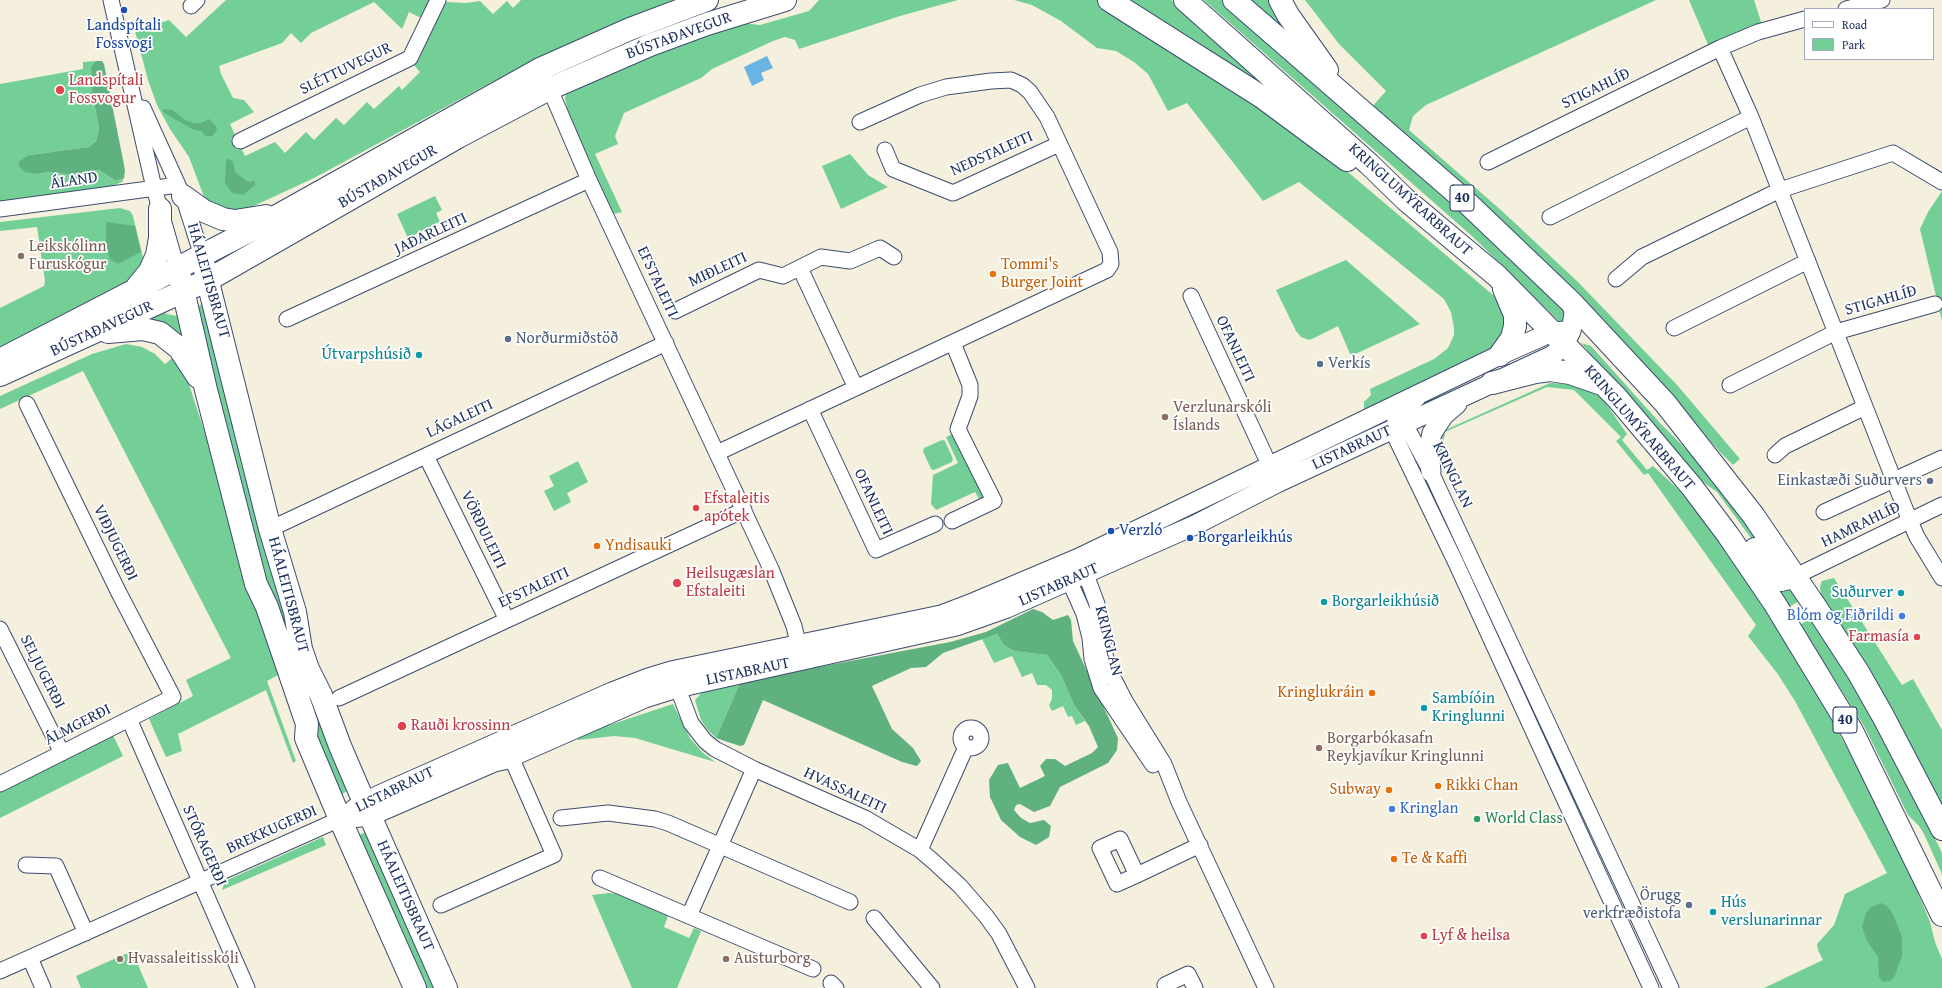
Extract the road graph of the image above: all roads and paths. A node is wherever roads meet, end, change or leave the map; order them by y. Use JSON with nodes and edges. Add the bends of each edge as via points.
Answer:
{"nodes":[{"id":1,"x":111,"y":0,"type":"edge"},
{"id":2,"x":438,"y":0,"type":"edge"},
{"id":3,"x":707,"y":0,"type":"edge"},
{"id":4,"x":786,"y":0,"type":"edge"},
{"id":5,"x":1109,"y":0,"type":"edge"},
{"id":6,"x":1185,"y":0,"type":"edge"},
{"id":7,"x":1234,"y":0,"type":"edge"},
{"id":8,"x":1280,"y":0,"type":"edge"},
{"id":9,"x":1882,"y":0,"type":"edge"},
{"id":10,"x":1850,"y":8,"type":"edge"},
{"id":11,"x":1804,"y":19,"type":"edge"},
{"id":12,"x":1720,"y":48,"type":"junction"},
{"id":13,"x":540,"y":69,"type":"junction"},
{"id":14,"x":130,"y":82,"type":"junction"},
{"id":15,"x":550,"y":89,"type":"junction"},
{"id":16,"x":1347,"y":98,"type":"junction"},
{"id":17,"x":1751,"y":117,"type":"junction"},
{"id":18,"x":860,"y":122,"type":"dead end"},
{"id":19,"x":240,"y":141,"type":"dead end"},
{"id":20,"x":1059,"y":144,"type":"junction"},
{"id":21,"x":885,"y":150,"type":"dead end"},
{"id":22,"x":1488,"y":162,"type":"dead end"},
{"id":23,"x":589,"y":180,"type":"junction"},
{"id":24,"x":1942,"y":182,"type":"edge"},
{"id":25,"x":154,"y":188,"type":"junction"},
{"id":26,"x":181,"y":190,"type":"junction"},
{"id":27,"x":1780,"y":190,"type":"junction"},
{"id":28,"x":1406,"y":200,"type":"junction"},
{"id":29,"x":0,"y":209,"type":"edge"},
{"id":30,"x":160,"y":209,"type":"junction"},
{"id":31,"x":290,"y":209,"type":"junction"},
{"id":32,"x":1550,"y":217,"type":"dead end"},
{"id":33,"x":202,"y":256,"type":"junction"},
{"id":34,"x":894,"y":257,"type":"dead end"},
{"id":35,"x":1808,"y":261,"type":"junction"},
{"id":36,"x":177,"y":268,"type":"junction"},
{"id":37,"x":800,"y":268,"type":"junction"},
{"id":38,"x":1496,"y":276,"type":"junction"},
{"id":39,"x":1616,"y":279,"type":"dead end"},
{"id":40,"x":208,"y":280,"type":"junction"},
{"id":41,"x":134,"y":290,"type":"junction"},
{"id":42,"x":184,"y":292,"type":"junction"},
{"id":43,"x":1191,"y":296,"type":"dead end"},
{"id":44,"x":1572,"y":303,"type":"junction"},
{"id":45,"x":1935,"y":304,"type":"dead end"},
{"id":46,"x":674,"y":311,"type":"dead end"},
{"id":47,"x":287,"y":319,"type":"dead end"},
{"id":48,"x":1674,"y":328,"type":"dead end"},
{"id":49,"x":1836,"y":332,"type":"junction"},
{"id":50,"x":1603,"y":334,"type":"junction"},
{"id":51,"x":87,"y":335,"type":"junction"},
{"id":52,"x":1562,"y":336,"type":"junction"},
{"id":53,"x":666,"y":342,"type":"junction"},
{"id":54,"x":953,"y":343,"type":"junction"},
{"id":55,"x":1500,"y":355,"type":"junction"},
{"id":56,"x":0,"y":360,"type":"edge"},
{"id":57,"x":0,"y":376,"type":"edge"},
{"id":58,"x":1492,"y":384,"type":"junction"},
{"id":59,"x":1604,"y":385,"type":"junction"},
{"id":60,"x":1730,"y":385,"type":"dead end"},
{"id":61,"x":1433,"y":386,"type":"junction"},
{"id":62,"x":856,"y":388,"type":"junction"},
{"id":63,"x":206,"y":390,"type":"junction"},
{"id":64,"x":1469,"y":394,"type":"junction"},
{"id":65,"x":27,"y":404,"type":"dead end"},
{"id":66,"x":1865,"y":407,"type":"junction"},
{"id":67,"x":810,"y":410,"type":"junction"},
{"id":68,"x":1364,"y":421,"type":"junction"},
{"id":69,"x":1398,"y":425,"type":"junction"},
{"id":70,"x":717,"y":453,"type":"junction"},
{"id":71,"x":1775,"y":455,"type":"dead end"},
{"id":72,"x":426,"y":456,"type":"junction"},
{"id":73,"x":1942,"y":458,"type":"edge"},
{"id":74,"x":1431,"y":472,"type":"junction"},
{"id":75,"x":1274,"y":474,"type":"junction"},
{"id":76,"x":1894,"y":480,"type":"junction"},
{"id":77,"x":1942,"y":505,"type":"edge"},
{"id":78,"x":744,"y":510,"type":"junction"},
{"id":79,"x":1824,"y":512,"type":"dead end"},
{"id":80,"x":952,"y":521,"type":"dead end"},
{"id":81,"x":1910,"y":521,"type":"junction"},
{"id":82,"x":935,"y":524,"type":"dead end"},
{"id":83,"x":270,"y":529,"type":"junction"},
{"id":84,"x":1728,"y":535,"type":"junction"},
{"id":85,"x":1074,"y":569,"type":"junction"},
{"id":86,"x":1796,"y":576,"type":"junction"},
{"id":87,"x":1942,"y":578,"type":"edge"},
{"id":88,"x":507,"y":620,"type":"junction"},
{"id":89,"x":0,"y":629,"type":"edge"},
{"id":90,"x":800,"y":653,"type":"junction"},
{"id":91,"x":674,"y":680,"type":"junction"},
{"id":92,"x":173,"y":697,"type":"joint"},
{"id":93,"x":339,"y":698,"type":"dead end"},
{"id":94,"x":129,"y":719,"type":"junction"},
{"id":95,"x":510,"y":737,"type":"junction"},
{"id":96,"x":966,"y":747,"type":"dead end"},
{"id":97,"x":62,"y":753,"type":"junction"},
{"id":98,"x":511,"y":757,"type":"junction"},
{"id":99,"x":754,"y":769,"type":"junction"},
{"id":100,"x":0,"y":784,"type":"edge"},
{"id":101,"x":367,"y":809,"type":"junction"},
{"id":102,"x":561,"y":818,"type":"dead end"},
{"id":103,"x":340,"y":819,"type":"junction"},
{"id":104,"x":1942,"y":830,"type":"edge"},
{"id":105,"x":1200,"y":845,"type":"junction"},
{"id":106,"x":720,"y":846,"type":"junction"},
{"id":107,"x":920,"y":850,"type":"junction"},
{"id":108,"x":26,"y":865,"type":"dead end"},
{"id":109,"x":1137,"y":875,"type":"dead end"},
{"id":110,"x":600,"y":878,"type":"dead end"},
{"id":111,"x":200,"y":882,"type":"junction"},
{"id":112,"x":850,"y":902,"type":"dead end"},
{"id":113,"x":441,"y":905,"type":"dead end"},
{"id":114,"x":1942,"y":915,"type":"edge"},
{"id":115,"x":689,"y":916,"type":"junction"},
{"id":116,"x":874,"y":918,"type":"dead end"},
{"id":117,"x":86,"y":933,"type":"junction"},
{"id":118,"x":30,"y":958,"type":"junction"},
{"id":119,"x":813,"y":969,"type":"dead end"},
{"id":120,"x":0,"y":971,"type":"edge"},
{"id":121,"x":43,"y":988,"type":"edge"},
{"id":122,"x":247,"y":988,"type":"edge"},
{"id":123,"x":415,"y":988,"type":"edge"},
{"id":124,"x":446,"y":988,"type":"edge"},
{"id":125,"x":932,"y":988,"type":"edge"},
{"id":126,"x":1027,"y":988,"type":"edge"},
{"id":127,"x":1167,"y":988,"type":"edge"},
{"id":128,"x":1195,"y":988,"type":"edge"},
{"id":129,"x":1266,"y":988,"type":"edge"},
{"id":130,"x":1650,"y":988,"type":"edge"},
{"id":131,"x":1671,"y":988,"type":"edge"}],
"edges":[{"from":1,"to":14,"type":"street","name":"HÁALEITISBRAUT"},
{"from":2,"to":19,"type":"street","name":"SLÉTTUVEGUR","via":[[410,58]]},
{"from":3,"to":13,"type":"main road","name":"BÚSTAÐAVEGUR","via":[[630,29]]},
{"from":4,"to":15,"type":"main road","name":"BÚSTAÐAVEGUR","via":[[707,24],[650,45]]},
{"from":5,"to":28,"type":"main road","via":[[1262,97],[1334,152]]},
{"from":6,"to":28,"type":"main road","name":"KRINGLUMÝRARBRAUT","number":"40"},
{"from":7,"to":16,"type":"main road","name":"KRINGLUMÝRARBRAUT","number":"40"},
{"from":8,"to":16,"type":"main road"},
{"from":9,"to":10,"type":"street"},
{"from":11,"to":12,"type":"street","name":"STIGAHLÍÐ","via":[[1758,32]]},
{"from":12,"to":17,"type":"street","name":"STIGAHLÍÐ"},
{"from":12,"to":22,"type":"street","name":"STIGAHLÍÐ"},
{"from":13,"to":15,"type":"street","name":"EFSTALEITI"},
{"from":13,"to":31,"type":"main road","name":"BÚSTAÐAVEGUR"},
{"from":14,"to":25,"type":"street","name":"HÁALEITISBRAUT"},
{"from":14,"to":26,"type":"street","name":"HÁALEITISBRAUT"},
{"from":15,"to":23,"type":"street","name":"EFSTALEITI"},
{"from":15,"to":40,"type":"main road","name":"BÚSTAÐAVEGUR","via":[[458,137]]},
{"from":16,"to":44,"type":"main road","name":"KRINGLUMÝRARBRAUT","number":"40","via":[[1462,198]]},
{"from":17,"to":27,"type":"street","name":"STIGAHLÍÐ"},
{"from":17,"to":32,"type":"street"},
{"from":18,"to":20,"type":"street","name":"NEÐSTALEITI","via":[[920,95],[946,87],[971,82],[1011,80],[1030,92],[1047,117]]},
{"from":20,"to":21,"type":"street","name":"NEÐSTALEITI","via":[[953,192],[893,169]]},
{"from":20,"to":54,"type":"street","name":"NEÐSTALEITI","via":[[1110,252],[1111,264],[1107,270]]},
{"from":23,"to":47,"type":"street","name":"JAÐARLEITI"},
{"from":23,"to":53,"type":"street","name":"EFSTALEITI"},
{"from":24,"to":27,"type":"street","via":[[1893,154]]},
{"from":25,"to":26,"type":"street"},
{"from":25,"to":29,"type":"street","name":"ÁLAND"},
{"from":25,"to":30,"type":"street","name":"HÁALEITISBRAUT"},
{"from":26,"to":31,"type":"main road","via":[[204,211],[235,221]]},
{"from":26,"to":33,"type":"street","name":"HÁALEITISBRAUT"},
{"from":27,"to":35,"type":"street","name":"STIGAHLÍÐ"},
{"from":27,"to":39,"type":"street","via":[[1642,257]]},
{"from":28,"to":38,"type":"main road","name":"KRINGLUMÝRARBRAUT","number":"40"},
{"from":30,"to":36,"type":"street","name":"HÁALEITISBRAUT"},
{"from":30,"to":41,"type":"main road","via":[[160,238],[155,261],[144,280]]},
{"from":31,"to":33,"type":"main road","name":"BÚSTAÐAVEGUR"},
{"from":33,"to":36,"type":"main road","name":"BÚSTAÐAVEGUR"},
{"from":33,"to":40,"type":"main road","name":"HÁALEITISBRAUT"},
{"from":34,"to":37,"type":"street","name":"MIÐLEITI","via":[[880,248],[850,261],[821,257]]},
{"from":35,"to":48,"type":"street"},
{"from":35,"to":49,"type":"street","name":"STIGAHLÍÐ"},
{"from":36,"to":41,"type":"main road","name":"BÚSTAÐAVEGUR"},
{"from":36,"to":42,"type":"main road","name":"HÁALEITISBRAUT"},
{"from":37,"to":46,"type":"street","name":"MIÐLEITI","via":[[783,276],[759,270]]},
{"from":37,"to":62,"type":"street"},
{"from":38,"to":52,"type":"main road","name":"KRINGLUMÝRARBRAUT","number":"40"},
{"from":38,"to":55,"type":"main road","via":[[1512,303],[1516,326],[1512,338]]},
{"from":40,"to":42,"type":"main road","name":"BÚSTAÐAVEGUR"},
{"from":40,"to":83,"type":"main road","name":"HÁALEITISBRAUT"},
{"from":41,"to":56,"type":"main road","name":"BÚSTAÐAVEGUR"},
{"from":42,"to":51,"type":"main road","name":"BÚSTAÐAVEGUR"},
{"from":42,"to":63,"type":"main road","name":"HÁALEITISBRAUT"},
{"from":43,"to":75,"type":"street","name":"OFANLEITI"},
{"from":44,"to":50,"type":"main road","name":"KRINGLUMÝRARBRAUT","number":"40"},
{"from":44,"to":52,"type":"street","via":[[1574,314]]},
{"from":45,"to":49,"type":"street","name":"STIGAHLÍÐ"},
{"from":49,"to":60,"type":"street","name":"STIGAHLÍÐ"},
{"from":49,"to":66,"type":"street","name":"STIGAHLÍÐ"},
{"from":50,"to":52,"type":"street","name":"LISTABRAUT"},
{"from":50,"to":86,"type":"main road","name":"KRINGLUMÝRARBRAUT","number":"40","via":[[1708,456]]},
{"from":51,"to":57,"type":"main road","name":"BÚSTAÐAVEGUR"},
{"from":51,"to":63,"type":"main road","via":[[143,328],[160,333],[179,348]]},
{"from":52,"to":55,"type":"street","name":"LISTABRAUT"},
{"from":52,"to":58,"type":"street","name":"LISTABRAUT","via":[[1553,355]]},
{"from":52,"to":59,"type":"main road","name":"KRINGLUMÝRARBRAUT","number":"40"},
{"from":53,"to":70,"type":"street","name":"EFSTALEITI"},
{"from":53,"to":72,"type":"street","name":"LÁGALEITI"},
{"from":54,"to":62,"type":"street"},
{"from":54,"to":80,"type":"street","via":[[970,385],[970,396],[958,428],[994,501]]},
{"from":55,"to":61,"type":"street","name":"LISTABRAUT"},
{"from":58,"to":59,"type":"main road","via":[[1550,370],[1570,373]]},
{"from":58,"to":64,"type":"street","name":"LISTABRAUT"},
{"from":59,"to":84,"type":"main road","name":"KRINGLUMÝRARBRAUT","number":"40","via":[[1692,487]]},
{"from":61,"to":68,"type":"street","name":"LISTABRAUT"},
{"from":61,"to":69,"type":"street","via":[[1405,410]]},
{"from":62,"to":67,"type":"street"},
{"from":63,"to":103,"type":"main road","name":"HÁALEITISBRAUT","via":[[256,584],[267,607],[307,724],[306,738]]},
{"from":64,"to":69,"type":"street","name":"LISTABRAUT"},
{"from":64,"to":74,"type":"street","via":[[1444,415],[1432,433],[1428,447]]},
{"from":65,"to":92,"type":"street","name":"VIÐJUGERÐI"},
{"from":66,"to":71,"type":"street","via":[[1785,446]]},
{"from":66,"to":76,"type":"street","name":"STIGAHLÍÐ"},
{"from":67,"to":70,"type":"street"},
{"from":67,"to":82,"type":"street","name":"OFANLEITI","via":[[876,550]]},
{"from":68,"to":69,"type":"street"},
{"from":68,"to":75,"type":"street","name":"LISTABRAUT"},
{"from":69,"to":74,"type":"street","name":"KRINGLAN"},
{"from":69,"to":75,"type":"street","name":"LISTABRAUT"},
{"from":69,"to":130,"type":"street","via":[[1456,563]]},
{"from":70,"to":78,"type":"street","name":"EFSTALEITI"},
{"from":72,"to":83,"type":"street","name":"LÁGALEITI"},
{"from":72,"to":88,"type":"street","name":"VÖRÐULEITI"},
{"from":73,"to":76,"type":"street"},
{"from":74,"to":131,"type":"street","name":"KRINGLAN"},
{"from":75,"to":85,"type":"street","name":"LISTABRAUT"},
{"from":76,"to":79,"type":"street"},
{"from":76,"to":81,"type":"street","name":"STIGAHLÍÐ"},
{"from":77,"to":81,"type":"street","name":"HAMRAHLÍÐ"},
{"from":78,"to":88,"type":"street","name":"EFSTALEITI"},
{"from":78,"to":90,"type":"street","name":"EFSTALEITI","via":[[782,593]]},
{"from":81,"to":86,"type":"street","name":"HAMRAHLÍÐ"},
{"from":81,"to":87,"type":"street","name":"STIGAHLÍÐ"},
{"from":83,"to":101,"type":"main road","name":"HÁALEITISBRAUT","via":[[295,612],[301,649]]},
{"from":84,"to":86,"type":"main road","via":[[1738,534],[1747,539],[1774,575],[1781,580]]},
{"from":84,"to":114,"type":"main road","name":"KRINGLUMÝRARBRAUT","number":"40","via":[[1775,604],[1852,731]]},
{"from":85,"to":90,"type":"street","name":"LISTABRAUT","via":[[1007,608],[956,626]]},
{"from":85,"to":105,"type":"street","name":"KRINGLAN","via":[[1090,638],[1092,659],[1101,688],[1179,802]]},
{"from":86,"to":104,"type":"main road","name":"KRINGLUMÝRARBRAUT","number":"40","via":[[1861,678]]},
{"from":88,"to":93,"type":"street","name":"EFSTALEITI"},
{"from":89,"to":97,"type":"street","name":"SELJUGERÐI"},
{"from":90,"to":91,"type":"street","name":"LISTABRAUT"},
{"from":91,"to":95,"type":"street","name":"LISTABRAUT","via":[[648,678]]},
{"from":91,"to":98,"type":"street","name":"LISTABRAUT","via":[[645,698]]},
{"from":91,"to":99,"type":"street","name":"HVASSALEITI","via":[[692,723],[705,741]]},
{"from":92,"to":94,"type":"street","name":"ÁLMGERÐI"},
{"from":94,"to":97,"type":"street","name":"ÁLMGERÐI"},
{"from":94,"to":111,"type":"street","name":"STÓRAGERÐI"},
{"from":95,"to":98,"type":"street"},
{"from":95,"to":101,"type":"street","name":"LISTABRAUT"},
{"from":96,"to":107,"type":"street"},
{"from":97,"to":100,"type":"street","name":"ÁLMGERÐI"},
{"from":98,"to":101,"type":"street","name":"LISTABRAUT"},
{"from":98,"to":113,"type":"street","via":[[554,855]]},
{"from":99,"to":106,"type":"street"},
{"from":99,"to":107,"type":"street","name":"HVASSALEITI","via":[[865,818]]},
{"from":101,"to":103,"type":"street","name":"LISTABRAUT"},
{"from":101,"to":124,"type":"main road","name":"HÁALEITISBRAUT"},
{"from":102,"to":106,"type":"street","via":[[608,813],[634,815],[668,823]]},
{"from":103,"to":111,"type":"street","name":"BREKKUGERÐI"},
{"from":103,"to":123,"type":"main road","name":"HÁALEITISBRAUT"},
{"from":105,"to":109,"type":"street"},
{"from":105,"to":129,"type":"street","name":"KRINGLAN"},
{"from":106,"to":112,"type":"street"},
{"from":106,"to":115,"type":"street"},
{"from":107,"to":126,"type":"street","name":"HVASSALEITI","via":[[960,886],[986,916],[999,934]]},
{"from":108,"to":117,"type":"street","via":[[56,866]]},
{"from":110,"to":115,"type":"street"},
{"from":111,"to":117,"type":"street","name":"BREKKUGERÐI"},
{"from":111,"to":122,"type":"street","name":"STÓRAGERÐI"},
{"from":115,"to":119,"type":"street"},
{"from":116,"to":125,"type":"street"},
{"from":117,"to":118,"type":"street","name":"BREKKUGERÐI"},
{"from":118,"to":120,"type":"street","name":"BREKKUGERÐI"},
{"from":118,"to":121,"type":"street"},
{"from":127,"to":128,"type":"street","via":[[1165,985],[1188,974]]}]}
